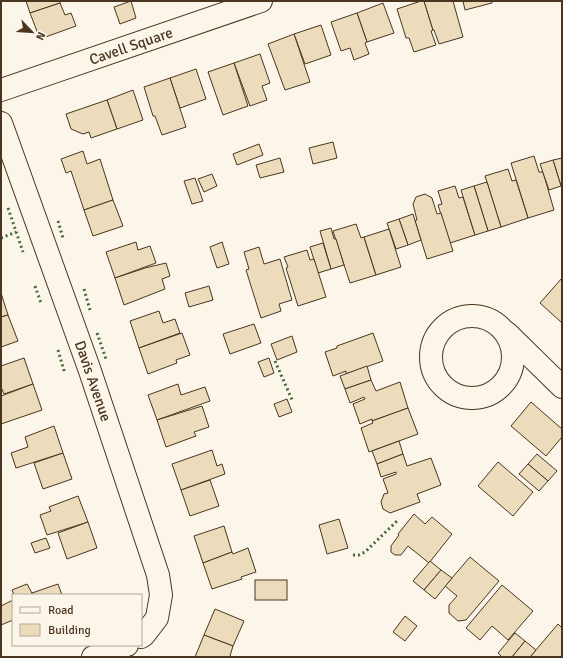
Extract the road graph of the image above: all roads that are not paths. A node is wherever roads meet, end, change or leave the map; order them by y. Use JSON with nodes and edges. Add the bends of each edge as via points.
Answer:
{"nodes":[{"id":1,"x":261,"y":1,"type":"edge"},
{"id":2,"x":1,"y":90,"type":"edge"},
{"id":3,"x":1,"y":123,"type":"edge"},
{"id":4,"x":503,"y":330,"type":"junction"},
{"id":5,"x":557,"y":382,"type":"edge"},
{"id":6,"x":504,"y":383,"type":"junction"},
{"id":7,"x":142,"y":636,"type":"edge"},
{"id":8,"x":124,"y":646,"type":"edge"},
{"id":9,"x":93,"y":657,"type":"edge"}],
"edges":[{"from":1,"to":2,"type":"street","name":"Cavell Square"},
{"from":3,"to":7,"type":"street","name":"Davis Avenue","via":[[90,370],[158,574],[161,595],[157,618]]},
{"from":4,"to":5,"type":"street"},
{"from":4,"to":6,"type":"street","via":[[510,342],[513,356],[511,370]]},
{"from":4,"to":6,"type":"street","via":[[492,321],[478,316],[464,316],[440,331],[433,344],[431,358],[434,372],[441,384],[452,393],[466,398],[480,397],[493,392]]},
{"from":5,"to":6,"type":"street","via":[[536,373],[521,374]]},
{"from":8,"to":9,"type":"street"}]}
